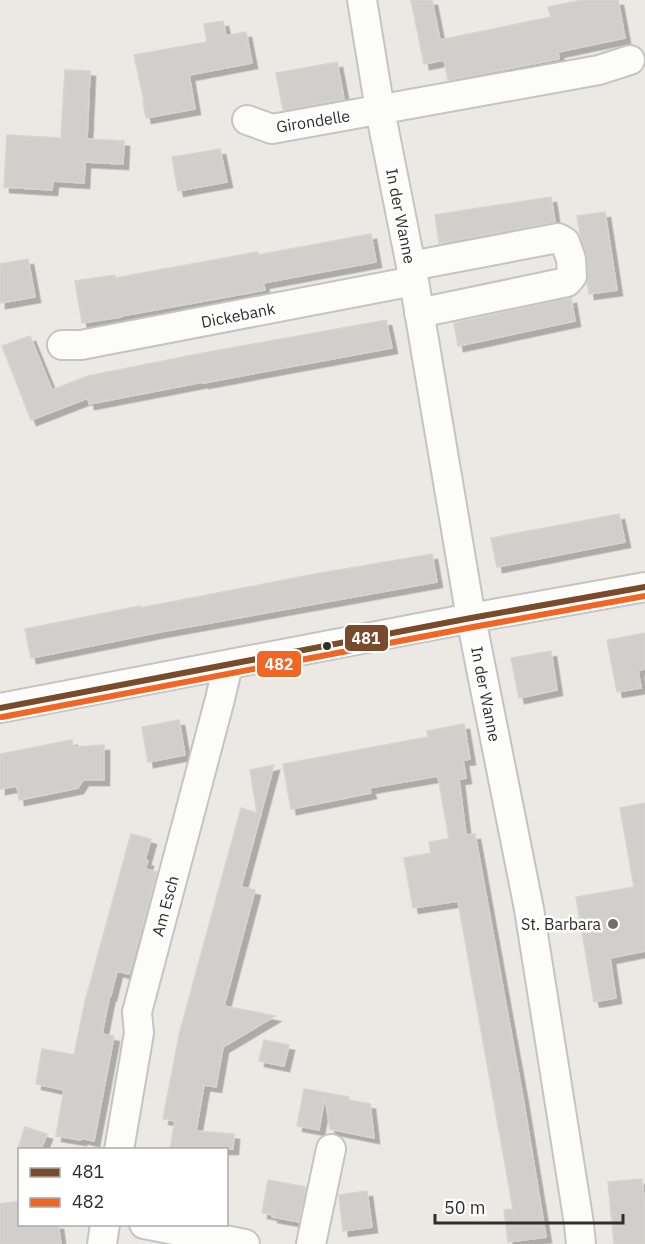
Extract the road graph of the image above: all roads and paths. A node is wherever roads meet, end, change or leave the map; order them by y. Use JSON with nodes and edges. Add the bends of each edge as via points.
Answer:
{"nodes":[{"id":1,"x":362,"y":0,"type":"edge"},
{"id":2,"x":630,"y":60,"type":"dead end"},
{"id":3,"x":380,"y":110,"type":"junction"},
{"id":4,"x":247,"y":120,"type":"dead end"},
{"id":5,"x":412,"y":274,"type":"junction"},
{"id":6,"x":419,"y":313,"type":"junction"},
{"id":7,"x":62,"y":345,"type":"dead end"},
{"id":8,"x":645,"y":586,"type":"edge"},
{"id":9,"x":471,"y":618,"type":"junction"},
{"id":10,"x":228,"y":665,"type":"junction"},
{"id":11,"x":0,"y":708,"type":"edge"},
{"id":12,"x":119,"y":1148,"type":"edge"},
{"id":13,"x":331,"y":1149,"type":"dead end"},
{"id":14,"x":105,"y":1226,"type":"edge"},
{"id":15,"x":154,"y":1226,"type":"edge"},
{"id":16,"x":102,"y":1244,"type":"edge"},
{"id":17,"x":245,"y":1244,"type":"edge"},
{"id":18,"x":311,"y":1244,"type":"edge"},
{"id":19,"x":581,"y":1244,"type":"edge"}],
"edges":[{"from":1,"to":3,"type":"street","name":"In der Wanne"},
{"from":2,"to":3,"type":"street","via":[[599,70]]},
{"from":3,"to":4,"type":"street","name":"Girondelle","via":[[272,129]]},
{"from":3,"to":5,"type":"street","name":"In der Wanne"},
{"from":5,"to":6,"type":"street","name":"In der Wanne"},
{"from":5,"to":6,"type":"street","name":"Dickebank","via":[[558,238],[565,242],[571,260],[572,276],[567,282]]},
{"from":5,"to":7,"type":"street","name":"Dickebank","via":[[81,345]]},
{"from":6,"to":9,"type":"street","name":"In der Wanne"},
{"from":8,"to":9,"type":"street"},
{"from":9,"to":10,"type":"street"},
{"from":9,"to":19,"type":"street","name":"In der Wanne","via":[[528,909]]},
{"from":10,"to":11,"type":"street"},
{"from":10,"to":12,"type":"street","name":"Am Esch","via":[[137,1012],[139,1033]]},
{"from":13,"to":18,"type":"street"},
{"from":14,"to":16,"type":"street"},
{"from":15,"to":17,"type":"street"}]}
